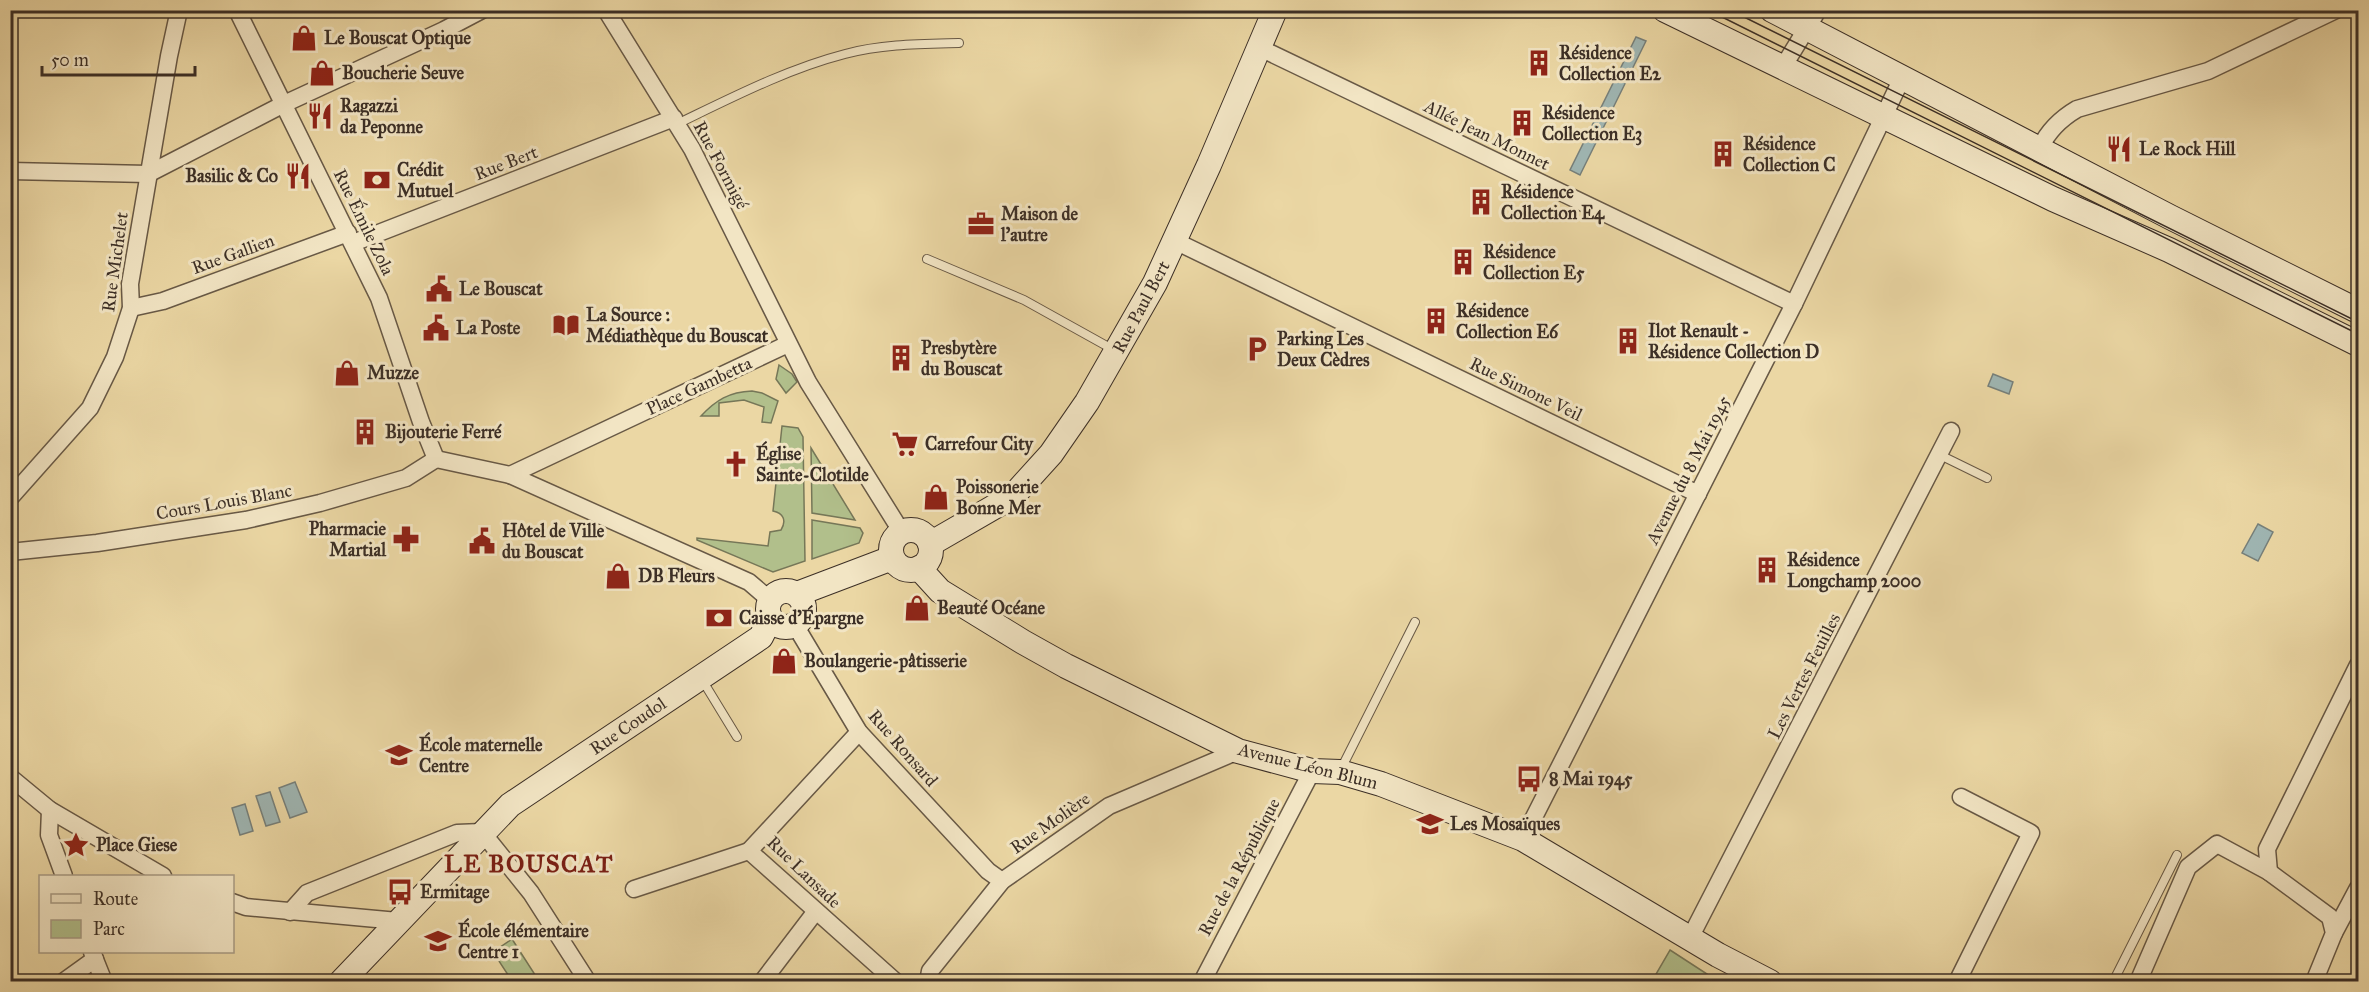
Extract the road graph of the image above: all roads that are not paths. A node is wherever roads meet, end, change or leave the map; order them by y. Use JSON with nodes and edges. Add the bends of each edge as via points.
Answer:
{"nodes":[{"id":1,"x":179,"y":10,"type":"edge"},
{"id":2,"x":237,"y":10,"type":"edge"},
{"id":3,"x":482,"y":10,"type":"edge"},
{"id":4,"x":606,"y":10,"type":"edge"},
{"id":5,"x":1275,"y":10,"type":"edge"},
{"id":6,"x":1665,"y":10,"type":"edge"},
{"id":7,"x":1772,"y":10,"type":"edge"},
{"id":8,"x":2336,"y":10,"type":"edge"},
{"id":9,"x":1812,"y":20,"type":"edge"},
{"id":10,"x":959,"y":43,"type":"dead end"},
{"id":11,"x":1260,"y":48,"type":"junction"},
{"id":12,"x":1783,"y":67,"type":"junction"},
{"id":13,"x":1902,"y":78,"type":"junction"},
{"id":14,"x":284,"y":105,"type":"junction"},
{"id":15,"x":1883,"y":117,"type":"junction"},
{"id":16,"x":675,"y":121,"type":"junction"},
{"id":17,"x":2040,"y":148,"type":"junction"},
{"id":18,"x":10,"y":171,"type":"edge"},
{"id":19,"x":148,"y":174,"type":"junction"},
{"id":20,"x":351,"y":238,"type":"junction"},
{"id":21,"x":1175,"y":241,"type":"junction"},
{"id":22,"x":927,"y":259,"type":"dead end"},
{"id":23,"x":1794,"y":304,"type":"junction"},
{"id":24,"x":131,"y":308,"type":"junction"},
{"id":25,"x":2358,"y":311,"type":"edge"},
{"id":26,"x":788,"y":344,"type":"junction"},
{"id":27,"x":2358,"y":345,"type":"edge"},
{"id":28,"x":1117,"y":351,"type":"junction"},
{"id":29,"x":1951,"y":431,"type":"dead end"},
{"id":30,"x":1940,"y":455,"type":"junction"},
{"id":31,"x":436,"y":459,"type":"junction"},
{"id":32,"x":510,"y":475,"type":"junction"},
{"id":33,"x":1987,"y":478,"type":"dead end"},
{"id":34,"x":1698,"y":494,"type":"junction"},
{"id":35,"x":10,"y":498,"type":"edge"},
{"id":36,"x":902,"y":531,"type":"junction"},
{"id":37,"x":930,"y":544,"type":"junction"},
{"id":38,"x":10,"y":552,"type":"edge"},
{"id":39,"x":892,"y":558,"type":"junction"},
{"id":40,"x":919,"y":568,"type":"junction"},
{"id":41,"x":797,"y":594,"type":"junction"},
{"id":42,"x":770,"y":609,"type":"junction"},
{"id":43,"x":1415,"y":622,"type":"dead end"},
{"id":44,"x":795,"y":625,"type":"junction"},
{"id":45,"x":2358,"y":665,"type":"edge"},
{"id":46,"x":700,"y":678,"type":"junction"},
{"id":47,"x":859,"y":732,"type":"junction"},
{"id":48,"x":737,"y":737,"type":"dead end"},
{"id":49,"x":1238,"y":751,"type":"junction"},
{"id":50,"x":1312,"y":771,"type":"junction"},
{"id":51,"x":1340,"y":772,"type":"junction"},
{"id":52,"x":10,"y":777,"type":"edge"},
{"id":53,"x":1961,"y":797,"type":"dead end"},
{"id":54,"x":50,"y":810,"type":"junction"},
{"id":55,"x":482,"y":832,"type":"junction"},
{"id":56,"x":1523,"y":839,"type":"junction"},
{"id":57,"x":749,"y":851,"type":"junction"},
{"id":58,"x":2177,"y":855,"type":"dead end"},
{"id":59,"x":2269,"y":872,"type":"junction"},
{"id":60,"x":64,"y":875,"type":"edge"},
{"id":61,"x":160,"y":875,"type":"edge"},
{"id":62,"x":1002,"y":881,"type":"junction"},
{"id":63,"x":2358,"y":888,"type":"edge"},
{"id":64,"x":634,"y":889,"type":"dead end"},
{"id":65,"x":234,"y":903,"type":"edge"},
{"id":66,"x":816,"y":911,"type":"junction"},
{"id":67,"x":290,"y":912,"type":"junction"},
{"id":68,"x":398,"y":921,"type":"junction"},
{"id":69,"x":2334,"y":933,"type":"junction"},
{"id":70,"x":1690,"y":938,"type":"junction"},
{"id":71,"x":94,"y":955,"type":"edge"},
{"id":72,"x":63,"y":981,"type":"edge"},
{"id":73,"x":104,"y":981,"type":"edge"},
{"id":74,"x":341,"y":981,"type":"edge"},
{"id":75,"x":588,"y":981,"type":"edge"},
{"id":76,"x":762,"y":981,"type":"edge"},
{"id":77,"x":896,"y":981,"type":"edge"},
{"id":78,"x":928,"y":981,"type":"edge"},
{"id":79,"x":1202,"y":981,"type":"edge"},
{"id":80,"x":1770,"y":981,"type":"edge"},
{"id":81,"x":1957,"y":981,"type":"edge"},
{"id":82,"x":2113,"y":981,"type":"edge"},
{"id":83,"x":2138,"y":981,"type":"edge"},
{"id":84,"x":2314,"y":981,"type":"edge"}],
"edges":[{"from":1,"to":19,"type":"street","name":"Rue Michelet"},
{"from":2,"to":14,"type":"street","name":"Rue Émile Zola"},
{"from":3,"to":14,"type":"street"},
{"from":4,"to":16,"type":"street","name":"Rue Formigé"},
{"from":5,"to":11,"type":"street","name":"Rue Paul Bert"},
{"from":6,"to":12,"type":"street"},
{"from":7,"to":9,"type":"street"},
{"from":8,"to":17,"type":"street","via":[[2208,71],[2077,109],[2063,117]]},
{"from":9,"to":12,"type":"street"},
{"from":9,"to":13,"type":"street"},
{"from":10,"to":16,"type":"lane","via":[[905,44],[846,54]]},
{"from":11,"to":21,"type":"street","name":"Rue Paul Bert"},
{"from":11,"to":23,"type":"street","name":"Allée Jean Monnet"},
{"from":12,"to":15,"type":"street"},
{"from":13,"to":15,"type":"street","name":"Avenue du 8 Mai 1945"},
{"from":13,"to":17,"type":"street"},
{"from":14,"to":19,"type":"street"},
{"from":14,"to":20,"type":"street","name":"Rue Émile Zola"},
{"from":15,"to":23,"type":"street","name":"Avenue du 8 Mai 1945"},
{"from":15,"to":27,"type":"street","via":[[2169,250]]},
{"from":16,"to":20,"type":"street","name":"Rue Bert"},
{"from":16,"to":26,"type":"street","name":"Rue Formigé","via":[[741,244]]},
{"from":17,"to":25,"type":"street"},
{"from":18,"to":19,"type":"street"},
{"from":19,"to":24,"type":"street","name":"Rue Michelet","via":[[130,284]]},
{"from":20,"to":24,"type":"street","name":"Rue Gallien","via":[[163,301]]},
{"from":20,"to":31,"type":"street","name":"Rue Émile Zola","via":[[379,298]]},
{"from":21,"to":28,"type":"street","name":"Rue Paul Bert"},
{"from":21,"to":34,"type":"street","name":"Rue Simone Veil"},
{"from":22,"to":28,"type":"lane","via":[[1024,300]]},
{"from":23,"to":34,"type":"street","name":"Avenue du 8 Mai 1945"},
{"from":24,"to":35,"type":"street","name":"Rue Michelet","via":[[115,357],[90,408]]},
{"from":26,"to":32,"type":"street","name":"Place Gambetta"},
{"from":26,"to":36,"type":"street"},
{"from":28,"to":37,"type":"street","name":"Rue Paul Bert","via":[[1051,454],[1013,496]]},
{"from":29,"to":30,"type":"street","name":"Les Vertes Feuilles"},
{"from":30,"to":33,"type":"lane"},
{"from":30,"to":70,"type":"street","name":"Les Vertes Feuilles"},
{"from":31,"to":32,"type":"street"},
{"from":31,"to":38,"type":"street","name":"Cours Louis Blanc","via":[[406,478],[246,520]]},
{"from":32,"to":42,"type":"street","via":[[749,582]]},
{"from":34,"to":56,"type":"street","name":"Avenue du 8 Mai 1945"},
{"from":36,"to":37,"type":"street","via":[[919,531]]},
{"from":36,"to":39,"type":"street","via":[[892,540]]},
{"from":37,"to":40,"type":"street","via":[[929,558]]},
{"from":39,"to":40,"type":"street","via":[[901,568]]},
{"from":39,"to":41,"type":"street"},
{"from":40,"to":49,"type":"street","name":"Avenue Léon Blum","via":[[940,591],[1023,642]]},
{"from":41,"to":42,"type":"street","via":[[782,591]]},
{"from":41,"to":44,"type":"street","via":[[804,610]]},
{"from":42,"to":44,"type":"street","via":[[779,626]]},
{"from":42,"to":46,"type":"street","name":"Rue Coudol","via":[[761,637]]},
{"from":43,"to":51,"type":"lane"},
{"from":44,"to":47,"type":"street","name":"Rue Ronsard"},
{"from":45,"to":59,"type":"street","via":[[2267,849]]},
{"from":46,"to":48,"type":"lane"},
{"from":46,"to":55,"type":"street","name":"Rue Coudol","via":[[510,805]]},
{"from":47,"to":57,"type":"street","name":"Rue Lansade"},
{"from":47,"to":62,"type":"street","name":"Rue Ronsard","via":[[988,871]]},
{"from":49,"to":50,"type":"street","name":"Avenue Léon Blum"},
{"from":49,"to":62,"type":"street","name":"Rue Molière","via":[[1109,806]]},
{"from":50,"to":51,"type":"street","name":"Avenue Léon Blum"},
{"from":50,"to":79,"type":"street","name":"Rue de la République"},
{"from":51,"to":56,"type":"street","name":"Avenue Léon Blum"},
{"from":52,"to":54,"type":"street"},
{"from":53,"to":81,"type":"street","via":[[2031,833]]},
{"from":54,"to":60,"type":"street","via":[[49,835]]},
{"from":54,"to":61,"type":"street"},
{"from":55,"to":67,"type":"street","via":[[456,832],[307,893]]},
{"from":55,"to":68,"type":"street","name":"Rue Coudol"},
{"from":55,"to":75,"type":"street","via":[[531,893]]},
{"from":56,"to":70,"type":"street","name":"Avenue Léon Blum"},
{"from":57,"to":64,"type":"street"},
{"from":57,"to":66,"type":"street","name":"Rue Lansade"},
{"from":58,"to":82,"type":"lane"},
{"from":59,"to":69,"type":"street","via":[[2330,917]]},
{"from":59,"to":83,"type":"street","via":[[2217,844],[2188,867]]},
{"from":62,"to":78,"type":"street","name":"Rue Molière","via":[[930,971]]},
{"from":63,"to":69,"type":"street"},
{"from":65,"to":67,"type":"street"},
{"from":66,"to":76,"type":"street"},
{"from":66,"to":77,"type":"street","name":"Rue Lansade"},
{"from":67,"to":68,"type":"street"},
{"from":68,"to":74,"type":"street"},
{"from":69,"to":84,"type":"street"},
{"from":70,"to":80,"type":"street","name":"Avenue Léon Blum"},
{"from":71,"to":72,"type":"street"},
{"from":71,"to":73,"type":"street"}]}
